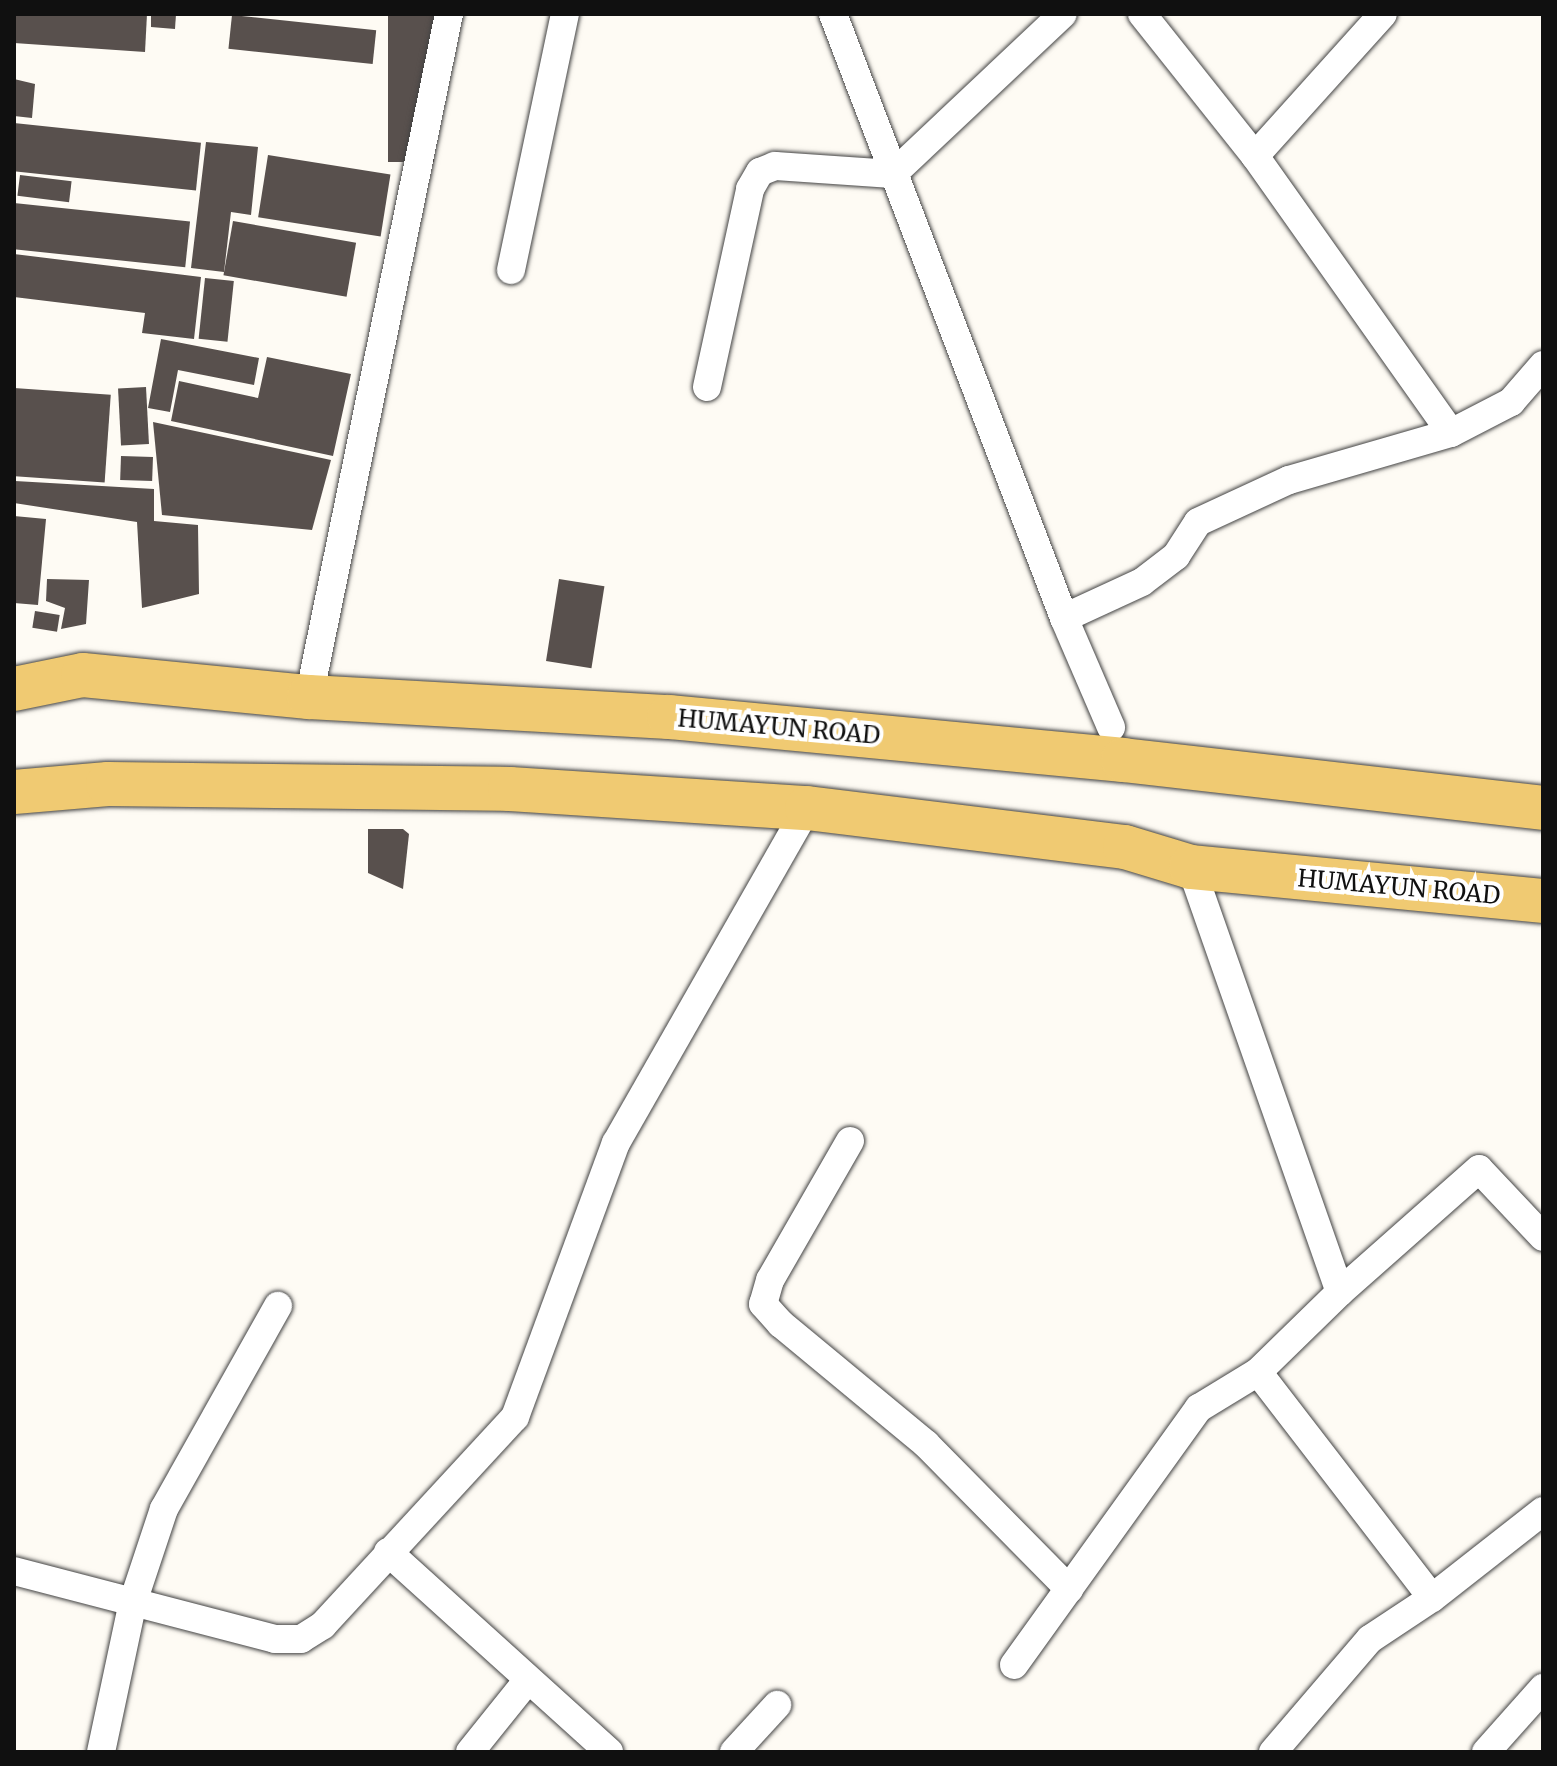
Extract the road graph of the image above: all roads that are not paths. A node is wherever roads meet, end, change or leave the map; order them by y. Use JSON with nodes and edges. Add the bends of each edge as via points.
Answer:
{"nodes":[{"id":1,"x":449,"y":14,"type":"edge"},
{"id":2,"x":565,"y":14,"type":"edge"},
{"id":3,"x":833,"y":14,"type":"edge"},
{"id":4,"x":1063,"y":14,"type":"edge"},
{"id":5,"x":1142,"y":14,"type":"edge"},
{"id":6,"x":1383,"y":14,"type":"edge"},
{"id":7,"x":1255,"y":156,"type":"junction"},
{"id":8,"x":893,"y":174,"type":"junction"},
{"id":9,"x":511,"y":270,"type":"dead end"},
{"id":10,"x":1543,"y":365,"type":"edge"},
{"id":11,"x":707,"y":387,"type":"dead end"},
{"id":12,"x":1451,"y":433,"type":"junction"},
{"id":13,"x":1064,"y":618,"type":"junction"},
{"id":14,"x":14,"y":689,"type":"edge"},
{"id":15,"x":309,"y":697,"type":"junction"},
{"id":16,"x":1111,"y":727,"type":"dead end"},
{"id":17,"x":14,"y":792,"type":"edge"},
{"id":18,"x":807,"y":808,"type":"junction"},
{"id":19,"x":1543,"y":808,"type":"edge"},
{"id":20,"x":1191,"y":867,"type":"junction"},
{"id":21,"x":1543,"y":901,"type":"edge"},
{"id":22,"x":850,"y":1141,"type":"dead end"},
{"id":23,"x":1543,"y":1237,"type":"edge"},
{"id":24,"x":1340,"y":1292,"type":"junction"},
{"id":25,"x":278,"y":1306,"type":"dead end"},
{"id":26,"x":1258,"y":1372,"type":"junction"},
{"id":27,"x":1543,"y":1511,"type":"edge"},
{"id":28,"x":388,"y":1552,"type":"junction"},
{"id":29,"x":14,"y":1571,"type":"edge"},
{"id":30,"x":1069,"y":1589,"type":"junction"},
{"id":31,"x":1432,"y":1598,"type":"junction"},
{"id":32,"x":133,"y":1602,"type":"junction"},
{"id":33,"x":1014,"y":1665,"type":"dead end"},
{"id":34,"x":527,"y":1681,"type":"junction"},
{"id":35,"x":1543,"y":1688,"type":"edge"},
{"id":36,"x":777,"y":1705,"type":"dead end"},
{"id":37,"x":101,"y":1752,"type":"edge"},
{"id":38,"x":470,"y":1752,"type":"edge"},
{"id":39,"x":609,"y":1752,"type":"edge"},
{"id":40,"x":734,"y":1752,"type":"edge"},
{"id":41,"x":1273,"y":1752,"type":"edge"},
{"id":42,"x":1486,"y":1752,"type":"edge"}],
"edges":[{"from":1,"to":15,"type":"street"},
{"from":2,"to":9,"type":"street"},
{"from":3,"to":8,"type":"street"},
{"from":4,"to":8,"type":"street"},
{"from":5,"to":7,"type":"street"},
{"from":6,"to":7,"type":"street"},
{"from":7,"to":12,"type":"street"},
{"from":8,"to":11,"type":"street","via":[[775,166],[760,172],[750,189]]},
{"from":8,"to":13,"type":"street"},
{"from":10,"to":12,"type":"street","via":[[1511,402]]},
{"from":12,"to":13,"type":"street","via":[[1289,480],[1198,522],[1176,556],[1142,582]]},
{"from":13,"to":16,"type":"street"},
{"from":14,"to":15,"type":"main road","name":"HUMAYUN ROAD","via":[[83,675]]},
{"from":15,"to":19,"type":"main road","name":"HUMAYUN ROAD","via":[[685,718]]},
{"from":17,"to":18,"type":"main road","name":"HUMAYUN ROAD","via":[[108,784],[510,789]]},
{"from":18,"to":20,"type":"main road","name":"HUMAYUN ROAD","via":[[1125,847]]},
{"from":18,"to":28,"type":"street","via":[[616,1143],[515,1417]]},
{"from":20,"to":21,"type":"main road","name":"HUMAYUN ROAD"},
{"from":20,"to":24,"type":"street"},
{"from":22,"to":30,"type":"street","via":[[770,1280],[763,1304],[926,1444]]},
{"from":23,"to":24,"type":"street","via":[[1479,1169]]},
{"from":24,"to":26,"type":"street"},
{"from":25,"to":32,"type":"street","via":[[164,1509]]},
{"from":26,"to":30,"type":"street","via":[[1199,1408]]},
{"from":26,"to":31,"type":"street"},
{"from":27,"to":31,"type":"street"},
{"from":28,"to":32,"type":"street","via":[[323,1625],[301,1639],[275,1639]]},
{"from":28,"to":34,"type":"street"},
{"from":29,"to":32,"type":"street"},
{"from":30,"to":33,"type":"street"},
{"from":31,"to":41,"type":"street","via":[[1370,1639]]},
{"from":32,"to":37,"type":"street"},
{"from":34,"to":38,"type":"street"},
{"from":34,"to":39,"type":"street"},
{"from":35,"to":42,"type":"street"},
{"from":36,"to":40,"type":"street"}]}
